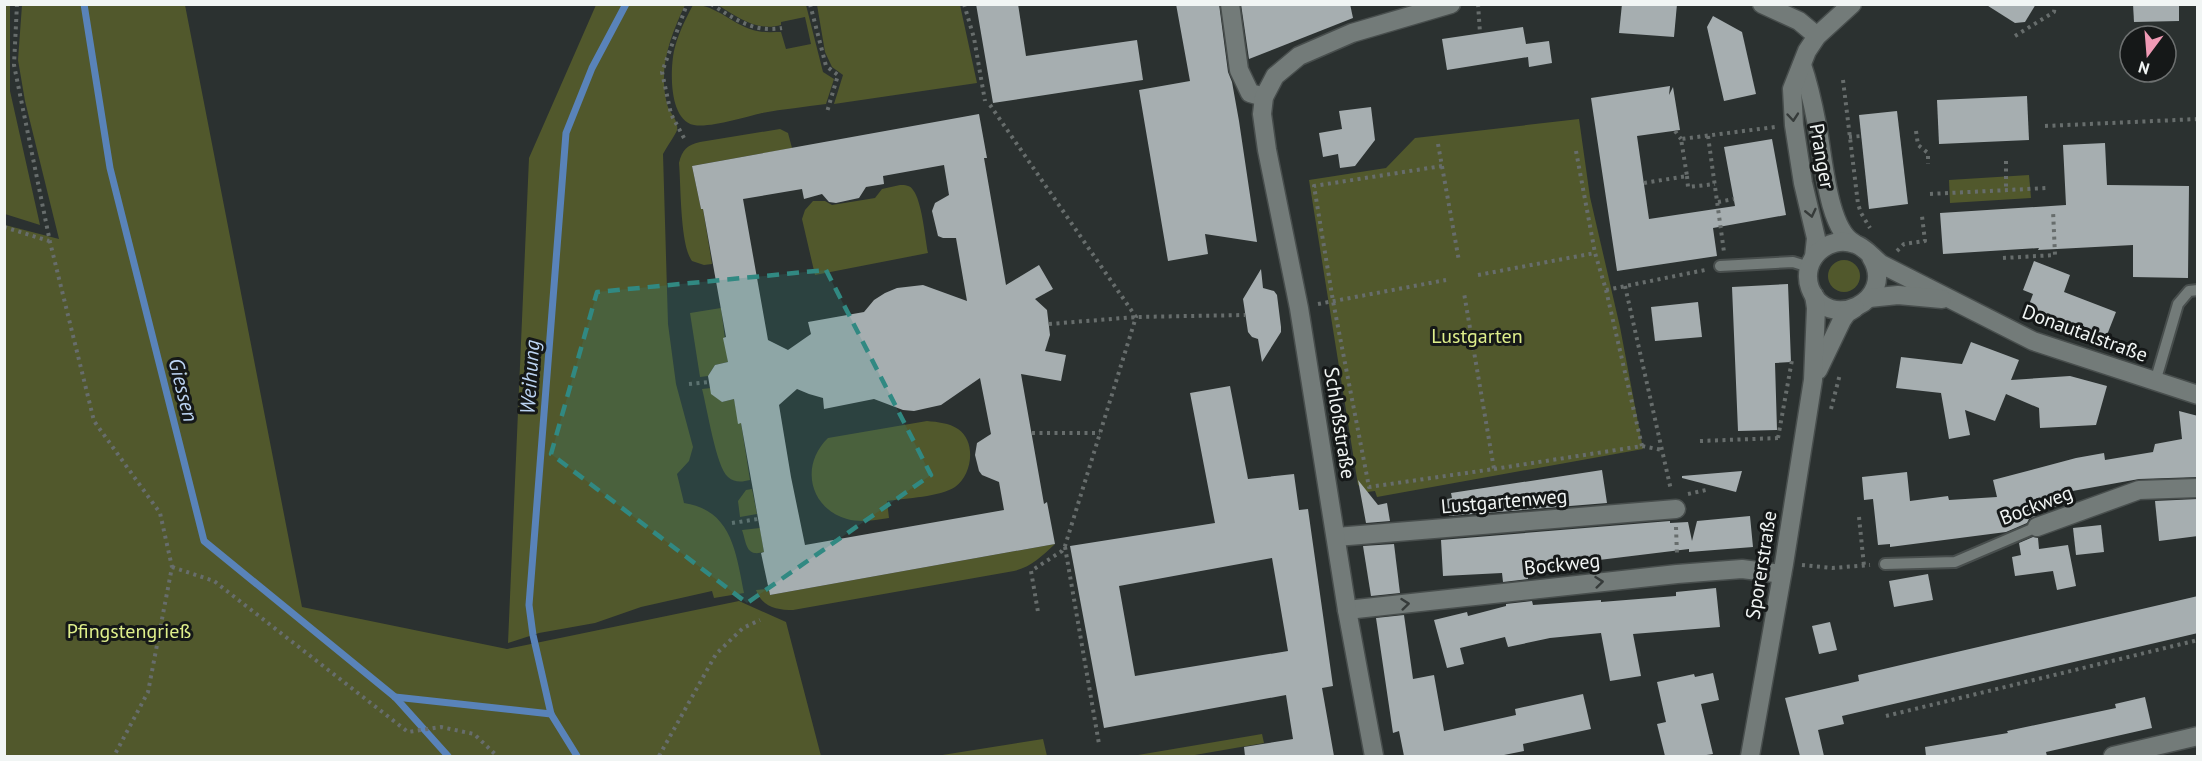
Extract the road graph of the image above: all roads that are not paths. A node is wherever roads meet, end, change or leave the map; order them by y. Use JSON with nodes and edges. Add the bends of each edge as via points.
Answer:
{"nodes":[{"id":1,"x":1230,"y":4,"type":"edge"},
{"id":2,"x":1451,"y":4,"type":"edge"},
{"id":3,"x":1762,"y":4,"type":"edge"},
{"id":4,"x":1852,"y":4,"type":"edge"},
{"id":5,"x":1817,"y":36,"type":"junction"},
{"id":6,"x":1803,"y":65,"type":"junction"},
{"id":7,"x":1264,"y":97,"type":"junction"},
{"id":8,"x":1854,"y":243,"type":"junction"},
{"id":9,"x":1871,"y":257,"type":"junction"},
{"id":10,"x":1811,"y":262,"type":"junction"},
{"id":11,"x":1720,"y":266,"type":"road end"},
{"id":12,"x":2198,"y":290,"type":"edge"},
{"id":13,"x":1814,"y":295,"type":"junction"},
{"id":14,"x":1862,"y":303,"type":"junction"},
{"id":15,"x":1960,"y":304,"type":"junction"},
{"id":16,"x":1813,"y":380,"type":"junction"},
{"id":17,"x":2155,"y":382,"type":"junction"},
{"id":18,"x":2198,"y":395,"type":"edge"},
{"id":19,"x":2198,"y":488,"type":"edge"},
{"id":20,"x":1676,"y":509,"type":"road end"},
{"id":21,"x":2037,"y":527,"type":"joint"},
{"id":22,"x":1336,"y":537,"type":"junction"},
{"id":23,"x":1885,"y":564,"type":"road end"},
{"id":24,"x":1783,"y":569,"type":"junction"},
{"id":25,"x":1347,"y":610,"type":"junction"},
{"id":26,"x":2198,"y":736,"type":"edge"},
{"id":27,"x":1374,"y":756,"type":"edge"},
{"id":28,"x":1750,"y":756,"type":"edge"},
{"id":29,"x":2113,"y":756,"type":"edge"}],
"edges":[{"from":1,"to":7,"type":"street","via":[[1239,70],[1250,93]]},
{"from":2,"to":7,"type":"street","via":[[1352,33],[1299,56],[1275,76]]},
{"from":3,"to":5,"type":"street","via":[[1799,21]]},
{"from":4,"to":5,"type":"street","name":"Pranger"},
{"from":5,"to":6,"type":"street","name":"Pranger"},
{"from":6,"to":8,"type":"street","name":"Pranger","via":[[1826,185],[1840,229]]},
{"from":6,"to":10,"type":"street","name":"Pranger","one_way":true,"via":[[1792,89],[1803,183],[1815,233]]},
{"from":7,"to":22,"type":"street","name":"Schloßstraße","via":[[1267,150],[1299,308]]},
{"from":8,"to":9,"type":"street"},
{"from":8,"to":10,"type":"street","via":[[1832,243],[1822,248]]},
{"from":9,"to":14,"type":"street","via":[[1876,267],[1875,289]]},
{"from":9,"to":15,"type":"street"},
{"from":10,"to":11,"type":"lane"},
{"from":10,"to":13,"type":"street","via":[[1809,285]]},
{"from":12,"to":17,"type":"lane","via":[[2189,291],[2178,304]]},
{"from":13,"to":14,"type":"street","via":[[1832,309],[1844,310]]},
{"from":13,"to":16,"type":"street","name":"Sporerstraße"},
{"from":14,"to":15,"type":"street","via":[[1884,295],[1906,295]]},
{"from":14,"to":16,"type":"street","name":"Sporerstraße","via":[[1847,313],[1839,325]]},
{"from":15,"to":17,"type":"street","name":"Donautalstraße","via":[[2043,345]]},
{"from":16,"to":24,"type":"street","name":"Sporerstraße"},
{"from":17,"to":18,"type":"street","name":"Donautalstraße"},
{"from":19,"to":21,"type":"street","name":"Bockweg","via":[[2139,490]]},
{"from":20,"to":22,"type":"street","name":"Lustgartenweg"},
{"from":21,"to":23,"type":"lane","name":"Bockweg","via":[[1955,562]]},
{"from":22,"to":25,"type":"street","name":"Schloßstraße"},
{"from":25,"to":24,"type":"street","name":"Bockweg","one_way":true,"via":[[1677,574]]},
{"from":24,"to":28,"type":"street","name":"Sporerstraße"},
{"from":25,"to":27,"type":"street","name":"Schloßstraße"},
{"from":26,"to":29,"type":"street"}]}
